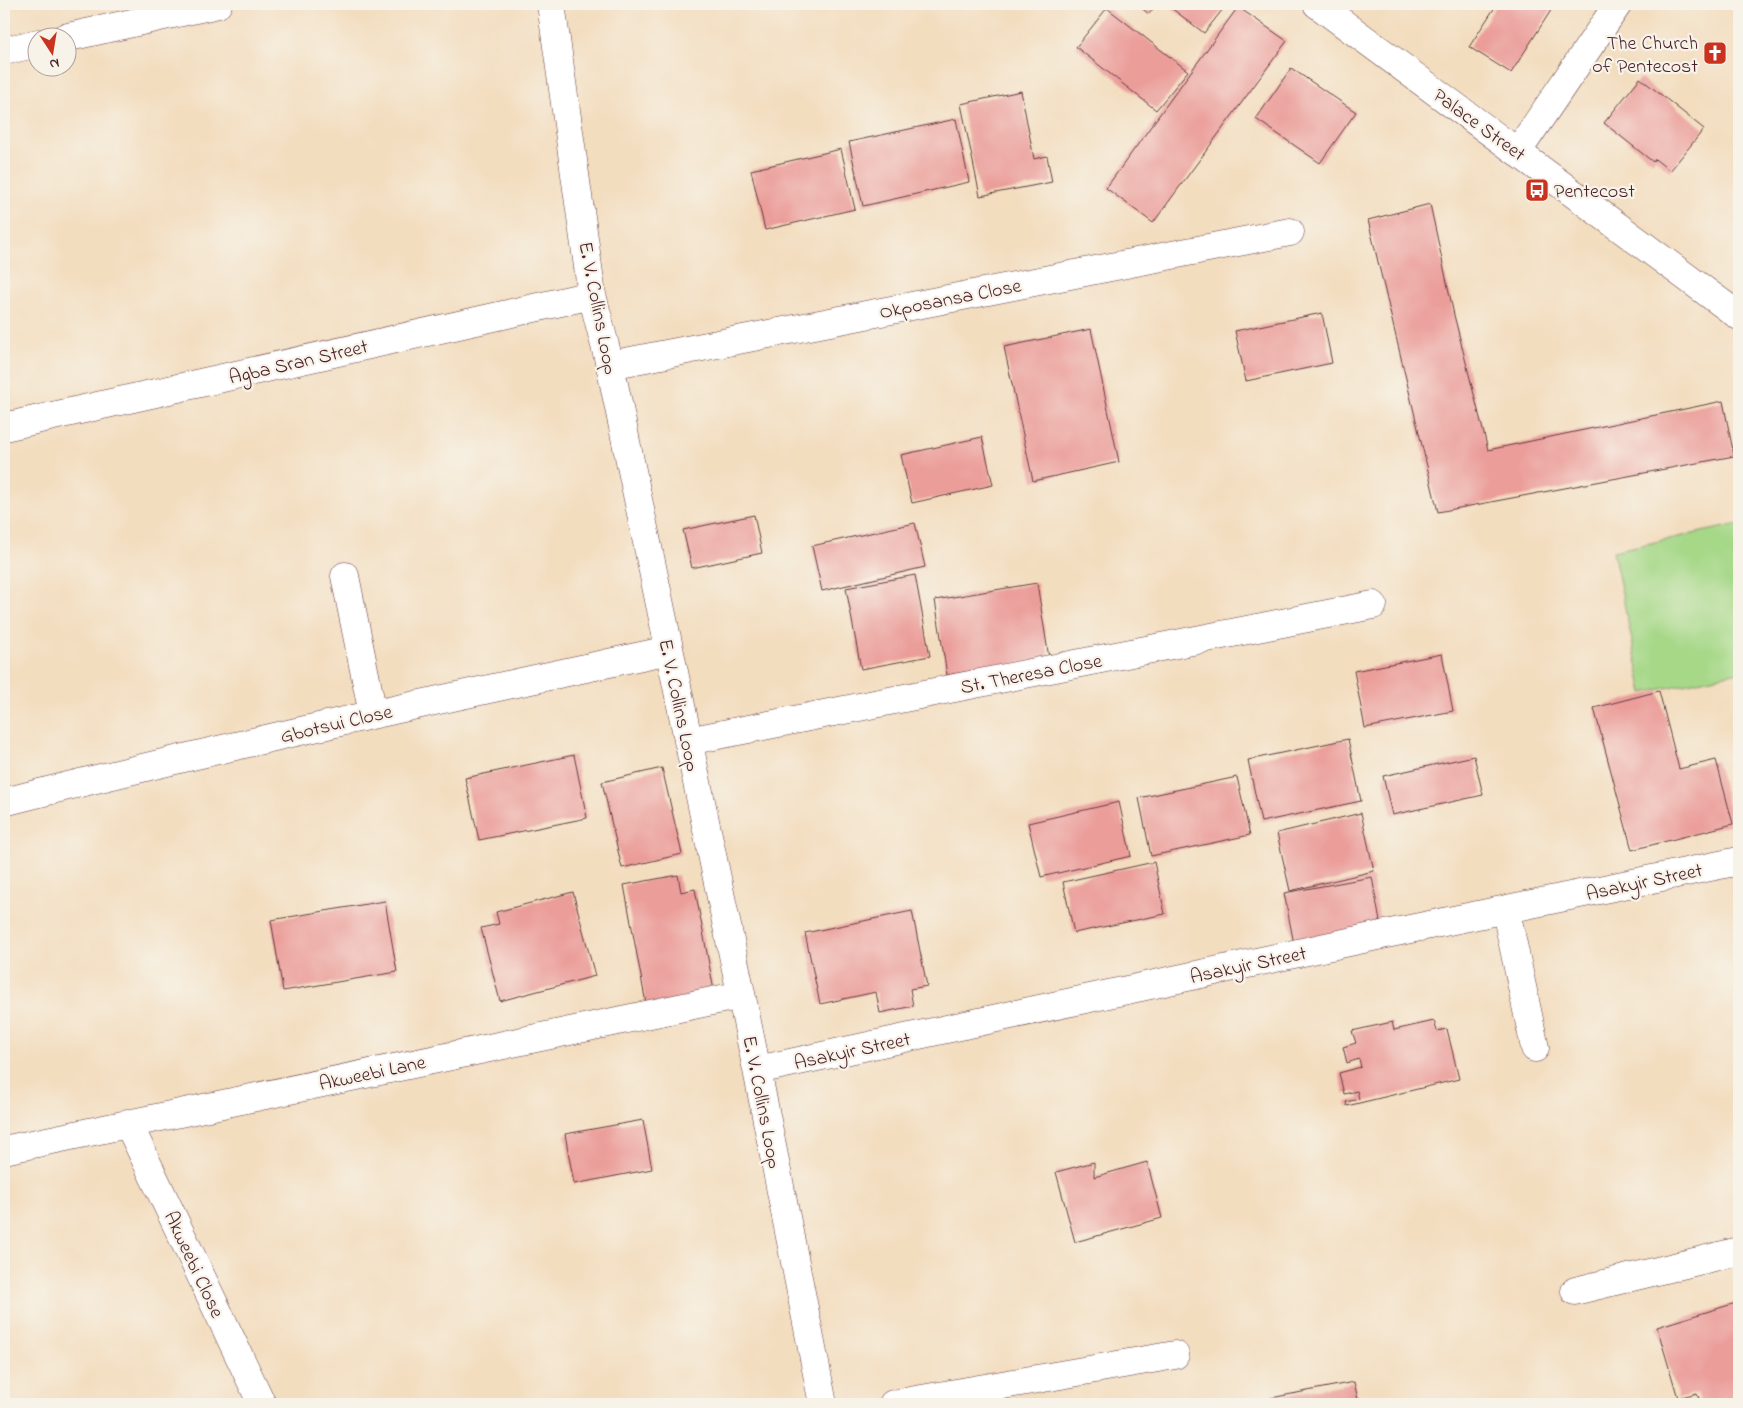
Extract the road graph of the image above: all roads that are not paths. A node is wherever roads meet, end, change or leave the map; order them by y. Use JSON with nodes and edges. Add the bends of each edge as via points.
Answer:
{"nodes":[{"id":1,"x":218,"y":4,"type":"edge"},
{"id":2,"x":551,"y":4,"type":"edge"},
{"id":3,"x":1317,"y":4,"type":"edge"},
{"id":4,"x":1618,"y":4,"type":"edge"},
{"id":5,"x":78,"y":35,"type":"edge"},
{"id":6,"x":28,"y":45,"type":"edge"},
{"id":7,"x":4,"y":51,"type":"edge"},
{"id":8,"x":1518,"y":151,"type":"junction"},
{"id":9,"x":1290,"y":232,"type":"dead end"},
{"id":10,"x":592,"y":295,"type":"junction"},
{"id":11,"x":1739,"y":316,"type":"edge"},
{"id":12,"x":610,"y":365,"type":"junction"},
{"id":13,"x":4,"y":427,"type":"edge"},
{"id":14,"x":345,"y":576,"type":"dead end"},
{"id":15,"x":1373,"y":605,"type":"dead end"},
{"id":16,"x":669,"y":650,"type":"junction"},
{"id":17,"x":373,"y":714,"type":"junction"},
{"id":18,"x":688,"y":741,"type":"junction"},
{"id":19,"x":4,"y":802,"type":"edge"},
{"id":20,"x":1739,"y":861,"type":"edge"},
{"id":21,"x":1506,"y":911,"type":"junction"},
{"id":22,"x":741,"y":995,"type":"junction"},
{"id":23,"x":1535,"y":1048,"type":"dead end"},
{"id":24,"x":757,"y":1070,"type":"junction"},
{"id":25,"x":128,"y":1123,"type":"junction"},
{"id":26,"x":4,"y":1150,"type":"edge"},
{"id":27,"x":1739,"y":1251,"type":"edge"},
{"id":28,"x":1575,"y":1292,"type":"dead end"},
{"id":29,"x":1175,"y":1355,"type":"dead end"},
{"id":30,"x":262,"y":1404,"type":"edge"},
{"id":31,"x":823,"y":1404,"type":"edge"},
{"id":32,"x":892,"y":1404,"type":"edge"}],
"edges":[{"from":1,"to":5,"type":"street"},
{"from":2,"to":10,"type":"street","name":"E. V. Collins Loop"},
{"from":3,"to":8,"type":"street","name":"Palace Street"},
{"from":4,"to":8,"type":"street"},
{"from":6,"to":7,"type":"street"},
{"from":8,"to":11,"type":"street","name":"Palace Street"},
{"from":9,"to":12,"type":"street","name":"Okposansa Close"},
{"from":10,"to":12,"type":"street","name":"E. V. Collins Loop"},
{"from":10,"to":13,"type":"street","name":"Agba Sran Street"},
{"from":12,"to":16,"type":"street","name":"E. V. Collins Loop"},
{"from":14,"to":17,"type":"street"},
{"from":15,"to":18,"type":"street","name":"St. Theresa Close"},
{"from":16,"to":17,"type":"street","name":"Gbotsui Close"},
{"from":16,"to":18,"type":"street","name":"E. V. Collins Loop"},
{"from":17,"to":19,"type":"street","name":"Gbotsui Close"},
{"from":18,"to":22,"type":"street","name":"E. V. Collins Loop"},
{"from":20,"to":21,"type":"street","name":"Asakyir Street"},
{"from":21,"to":23,"type":"street"},
{"from":21,"to":24,"type":"street","name":"Asakyir Street"},
{"from":22,"to":24,"type":"street","name":"E. V. Collins Loop"},
{"from":22,"to":25,"type":"street","name":"Akweebi Lane"},
{"from":24,"to":31,"type":"street","name":"E. V. Collins Loop"},
{"from":25,"to":26,"type":"street","name":"Akweebi Lane"},
{"from":25,"to":30,"type":"street","name":"Akweebi Close"},
{"from":27,"to":28,"type":"street"},
{"from":29,"to":32,"type":"street"}]}
